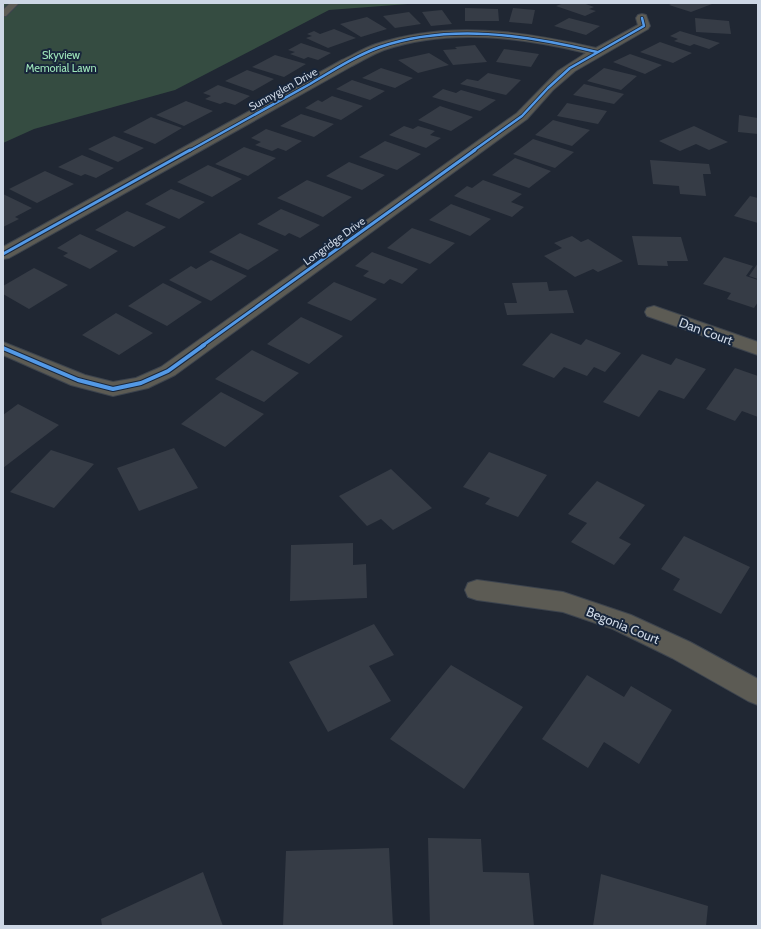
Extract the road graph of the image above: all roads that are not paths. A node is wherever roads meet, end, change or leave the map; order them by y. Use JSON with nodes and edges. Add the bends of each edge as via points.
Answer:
{"nodes":[{"id":1,"x":15,"y":3,"type":"edge"},
{"id":2,"x":3,"y":14,"type":"edge"},
{"id":3,"x":642,"y":18,"type":"dead end"},
{"id":4,"x":597,"y":52,"type":"junction"},
{"id":5,"x":3,"y":254,"type":"edge"},
{"id":6,"x":654,"y":312,"type":"dead end"},
{"id":7,"x":3,"y":348,"type":"edge"},
{"id":8,"x":758,"y":349,"type":"edge"},
{"id":9,"x":477,"y":590,"type":"dead end"},
{"id":10,"x":758,"y":693,"type":"edge"}],
"edges":[{"from":1,"to":2,"type":"lane"},
{"from":3,"to":4,"type":"street","name":"Longridge Drive","via":[[644,26],[632,35]]},
{"from":4,"to":5,"type":"street","name":"Sunnyglen Drive","via":[[551,41],[500,34],[455,34],[403,41],[378,48]]},
{"from":4,"to":7,"type":"street","name":"Longridge Drive","via":[[576,64],[558,79],[522,116],[168,371],[141,383],[112,389],[78,380]]},
{"from":6,"to":8,"type":"street","name":"Dan Court"},
{"from":9,"to":10,"type":"street","name":"Begonia Court","via":[[563,602],[622,622],[681,650]]}]}
